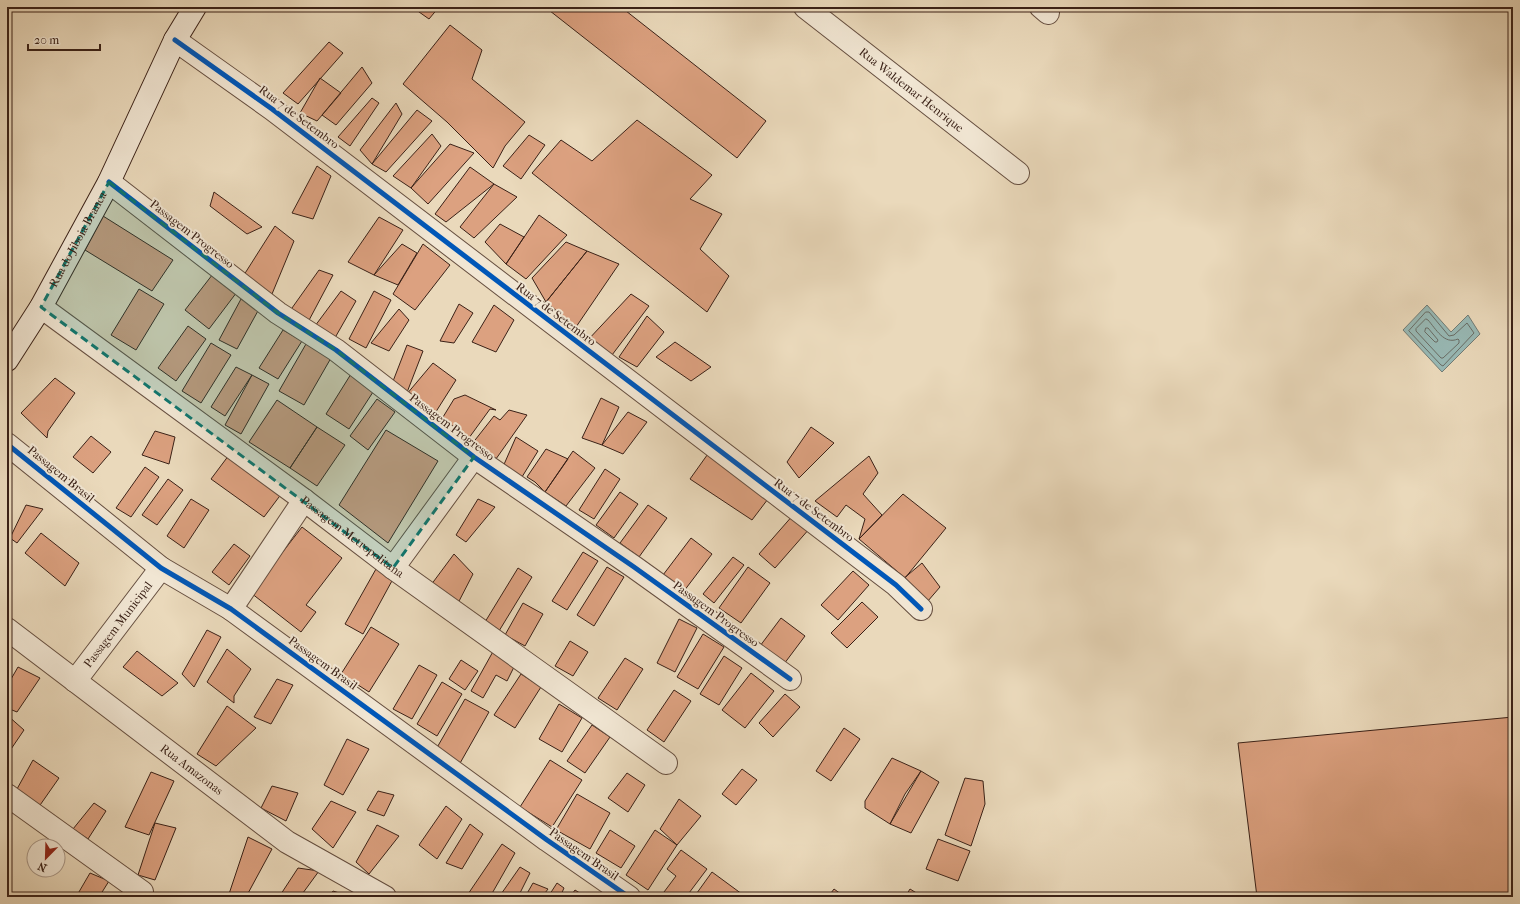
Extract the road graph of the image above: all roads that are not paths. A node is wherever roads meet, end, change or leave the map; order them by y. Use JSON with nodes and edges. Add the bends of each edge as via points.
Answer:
{"nodes":[{"id":1,"x":195,"y":7,"type":"edge"},
{"id":2,"x":805,"y":7,"type":"edge"},
{"id":3,"x":175,"y":40,"type":"junction"},
{"id":4,"x":1018,"y":173,"type":"dead end"},
{"id":5,"x":109,"y":182,"type":"junction"},
{"id":6,"x":41,"y":307,"type":"junction"},
{"id":7,"x":7,"y":360,"type":"edge"},
{"id":8,"x":7,"y":444,"type":"edge"},
{"id":9,"x":474,"y":457,"type":"junction"},
{"id":10,"x":304,"y":500,"type":"junction"},
{"id":11,"x":161,"y":568,"type":"junction"},
{"id":12,"x":393,"y":568,"type":"junction"},
{"id":13,"x":231,"y":609,"type":"junction"},
{"id":14,"x":922,"y":609,"type":"dead end"},
{"id":15,"x":7,"y":629,"type":"edge"},
{"id":16,"x":790,"y":679,"type":"dead end"},
{"id":17,"x":75,"y":680,"type":"junction"},
{"id":18,"x":666,"y":762,"type":"dead end"},
{"id":19,"x":7,"y":795,"type":"edge"},
{"id":20,"x":142,"y":892,"type":"dead end"},
{"id":21,"x":385,"y":897,"type":"edge"},
{"id":22,"x":629,"y":897,"type":"edge"}],
"edges":[{"from":1,"to":3,"type":"street","name":"Rua do Jiboia Branca"},
{"from":2,"to":4,"type":"street","name":"Rua Waldemar Henrique"},
{"from":3,"to":5,"type":"street","name":"Rua do Jiboia Branca"},
{"from":3,"to":14,"type":"street","name":"Rua 7 de Setembro","via":[[278,114],[896,585]]},
{"from":5,"to":6,"type":"street","name":"Rua do Jiboia Branca"},
{"from":5,"to":9,"type":"street","name":"Passagem Progresso","via":[[278,312],[336,350]]},
{"from":6,"to":7,"type":"street","name":"Rua do Jiboia Branca"},
{"from":6,"to":10,"type":"street","name":"Passagem Metropolitana"},
{"from":8,"to":11,"type":"street","name":"Passagem Brasil"},
{"from":9,"to":12,"type":"street"},
{"from":9,"to":16,"type":"street","name":"Passagem Progresso"},
{"from":10,"to":12,"type":"street","name":"Passagem Metropolitana"},
{"from":10,"to":13,"type":"street"},
{"from":11,"to":13,"type":"street","name":"Passagem Brasil"},
{"from":11,"to":17,"type":"street","name":"Passagem Municipal"},
{"from":12,"to":18,"type":"street","name":"Passagem Metropolitana"},
{"from":13,"to":22,"type":"street","name":"Passagem Brasil"},
{"from":15,"to":17,"type":"street","name":"Rua Amazonas"},
{"from":17,"to":21,"type":"street","name":"Rua Amazonas","via":[[287,842]]},
{"from":19,"to":20,"type":"street"}]}
